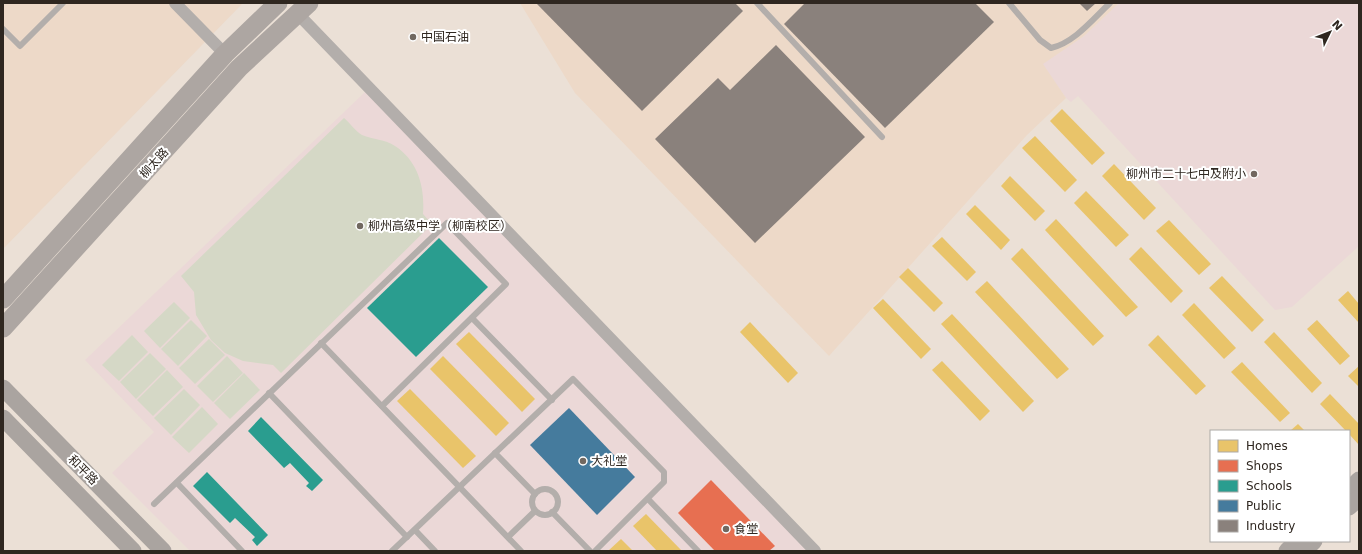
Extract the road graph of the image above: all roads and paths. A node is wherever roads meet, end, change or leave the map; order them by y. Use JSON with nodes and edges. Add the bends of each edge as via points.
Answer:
{"nodes":[{"id":1,"x":63,"y":3,"type":"edge"},
{"id":2,"x":176,"y":3,"type":"edge"},
{"id":3,"x":278,"y":3,"type":"edge"},
{"id":4,"x":757,"y":3,"type":"edge"},
{"id":5,"x":1009,"y":3,"type":"edge"},
{"id":6,"x":1110,"y":3,"type":"edge"},
{"id":7,"x":304,"y":8,"type":"edge"},
{"id":8,"x":3,"y":29,"type":"edge"},
{"id":9,"x":225,"y":54,"type":"junction"},
{"id":10,"x":882,"y":138,"type":"dead end"},
{"id":11,"x":3,"y":299,"type":"edge"},
{"id":12,"x":472,"y":318,"type":"junction"},
{"id":13,"x":3,"y":328,"type":"edge"},
{"id":14,"x":322,"y":343,"type":"junction"},
{"id":15,"x":3,"y":388,"type":"edge"},
{"id":16,"x":269,"y":393,"type":"junction"},
{"id":17,"x":552,"y":400,"type":"junction"},
{"id":18,"x":382,"y":406,"type":"junction"},
{"id":19,"x":3,"y":418,"type":"edge"},
{"id":20,"x":495,"y":453,"type":"junction"},
{"id":21,"x":1359,"y":480,"type":"edge"},
{"id":22,"x":177,"y":483,"type":"junction"},
{"id":23,"x":460,"y":487,"type":"junction"},
{"id":24,"x":1350,"y":489,"type":"edge"},
{"id":25,"x":535,"y":494,"type":"junction"},
{"id":26,"x":1359,"y":498,"type":"edge"},
{"id":27,"x":648,"y":499,"type":"junction"},
{"id":28,"x":154,"y":504,"type":"dead end"},
{"id":29,"x":1350,"y":506,"type":"edge"},
{"id":30,"x":535,"y":511,"type":"junction"},
{"id":31,"x":552,"y":512,"type":"junction"},
{"id":32,"x":415,"y":530,"type":"junction"},
{"id":33,"x":407,"y":537,"type":"junction"},
{"id":34,"x":508,"y":537,"type":"junction"},
{"id":35,"x":1296,"y":542,"type":"edge"},
{"id":36,"x":1313,"y":542,"type":"edge"},
{"id":37,"x":133,"y":551,"type":"edge"},
{"id":38,"x":163,"y":551,"type":"edge"},
{"id":39,"x":242,"y":551,"type":"edge"},
{"id":40,"x":392,"y":551,"type":"edge"},
{"id":41,"x":435,"y":551,"type":"edge"},
{"id":42,"x":521,"y":551,"type":"edge"},
{"id":43,"x":590,"y":551,"type":"edge"},
{"id":44,"x":595,"y":551,"type":"edge"},
{"id":45,"x":698,"y":551,"type":"edge"},
{"id":46,"x":815,"y":551,"type":"edge"},
{"id":47,"x":1287,"y":551,"type":"edge"},
{"id":48,"x":1304,"y":551,"type":"edge"}],
"edges":[{"from":1,"to":8,"type":"lane","via":[[20,46]]},
{"from":2,"to":9,"type":"street"},
{"from":3,"to":9,"type":"main road","name":"柳太路"},
{"from":4,"to":10,"type":"lane"},
{"from":5,"to":6,"type":"lane","via":[[1040,40],[1051,48],[1061,46]]},
{"from":7,"to":13,"type":"main road","name":"柳太路","via":[[239,68]]},
{"from":7,"to":46,"type":"street"},
{"from":9,"to":11,"type":"main road","name":"柳太路"},
{"from":12,"to":14,"type":"lane","via":[[506,284],[447,223]]},
{"from":12,"to":17,"type":"lane"},
{"from":12,"to":18,"type":"lane"},
{"from":14,"to":16,"type":"lane"},
{"from":14,"to":18,"type":"lane"},
{"from":15,"to":38,"type":"main road","name":"和平路"},
{"from":16,"to":22,"type":"lane"},
{"from":16,"to":33,"type":"lane"},
{"from":17,"to":20,"type":"lane"},
{"from":17,"to":27,"type":"lane","via":[[573,379],[650,457],[664,472],[664,482]]},
{"from":18,"to":23,"type":"lane"},
{"from":19,"to":37,"type":"main road","name":"和平路"},
{"from":20,"to":23,"type":"lane"},
{"from":20,"to":25,"type":"lane"},
{"from":21,"to":24,"type":"main road"},
{"from":22,"to":28,"type":"lane"},
{"from":22,"to":39,"type":"lane"},
{"from":23,"to":32,"type":"lane"},
{"from":23,"to":34,"type":"lane"},
{"from":25,"to":30,"type":"lane","via":[[532,501]]},
{"from":25,"to":31,"type":"lane","via":[[543,489],[554,494],[557,505]]},
{"from":26,"to":29,"type":"main road"},
{"from":27,"to":44,"type":"lane"},
{"from":27,"to":45,"type":"lane"},
{"from":30,"to":31,"type":"lane","via":[[545,515]]},
{"from":30,"to":34,"type":"lane"},
{"from":31,"to":43,"type":"lane"},
{"from":32,"to":33,"type":"lane"},
{"from":32,"to":41,"type":"lane"},
{"from":33,"to":40,"type":"lane"},
{"from":34,"to":42,"type":"lane"},
{"from":35,"to":47,"type":"main road"},
{"from":36,"to":48,"type":"main road"}]}
